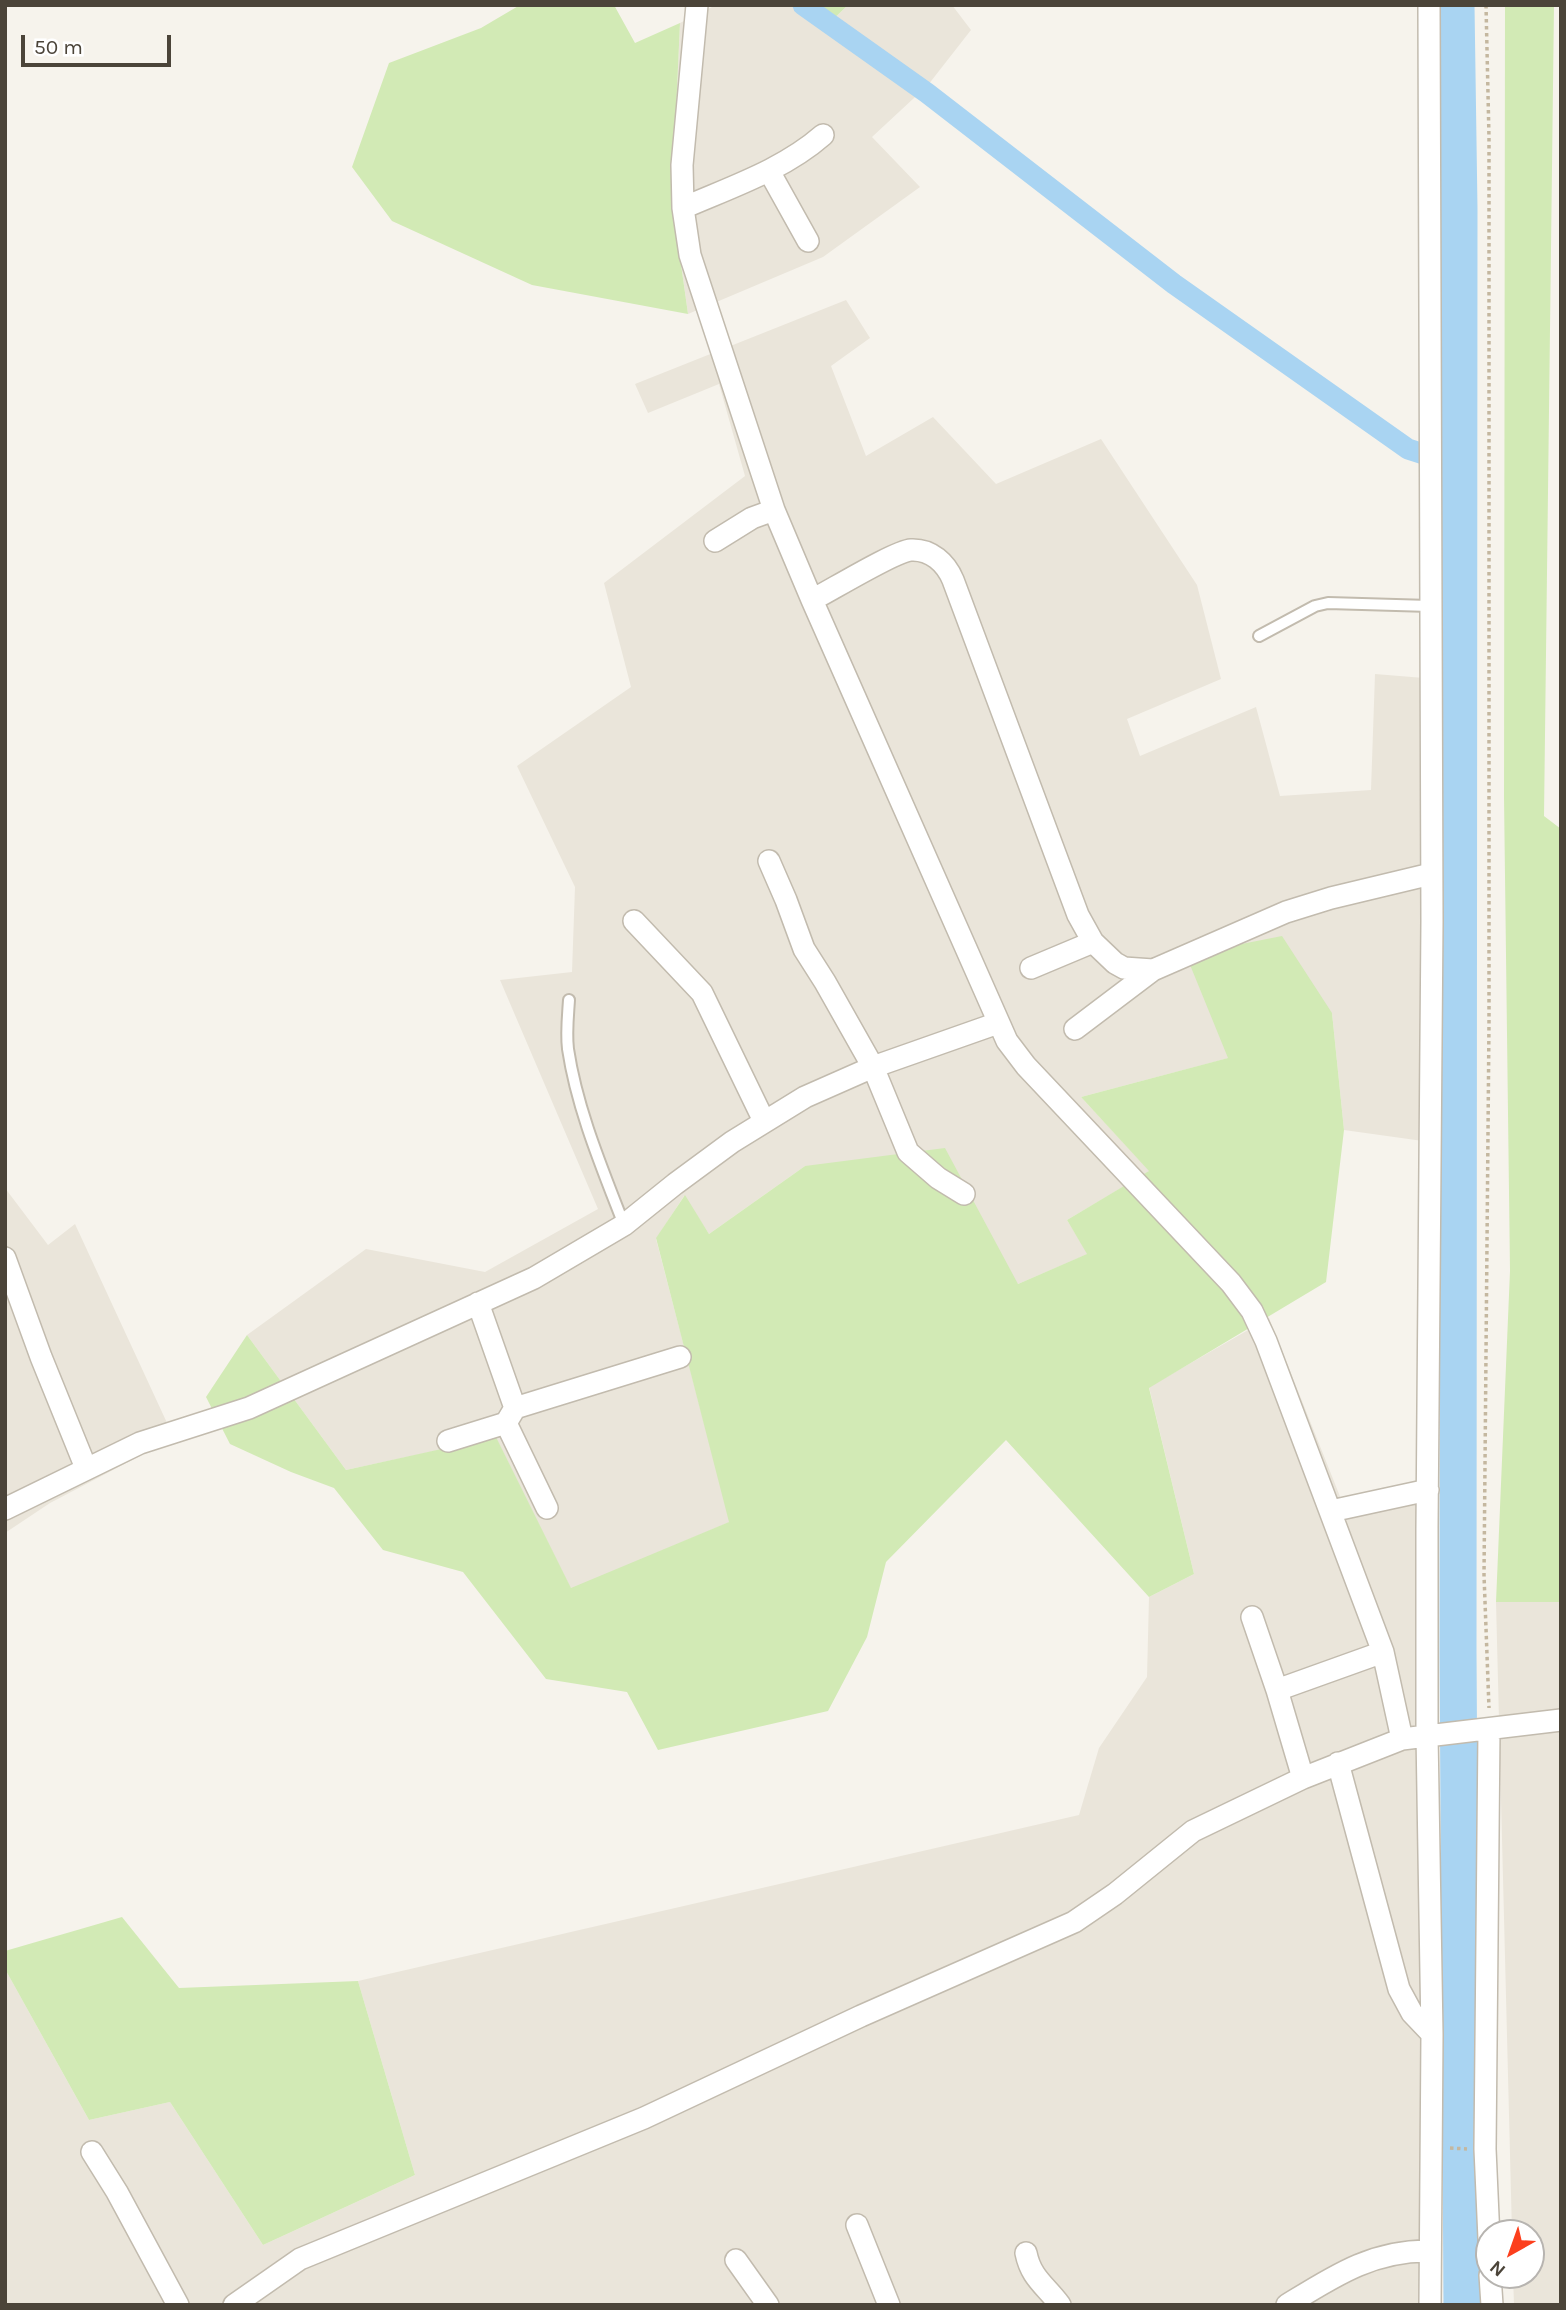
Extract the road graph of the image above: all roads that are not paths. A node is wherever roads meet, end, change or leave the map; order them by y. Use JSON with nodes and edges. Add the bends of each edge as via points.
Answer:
{"nodes":[{"id":1,"x":697,"y":5,"type":"edge"},
{"id":2,"x":1429,"y":5,"type":"edge"},
{"id":3,"x":823,"y":135,"type":"dead end"},
{"id":4,"x":769,"y":171,"type":"junction"},
{"id":5,"x":683,"y":208,"type":"junction"},
{"id":6,"x":808,"y":241,"type":"dead end"},
{"id":7,"x":774,"y":510,"type":"junction"},
{"id":8,"x":715,"y":541,"type":"dead end"},
{"id":9,"x":812,"y":600,"type":"junction"},
{"id":10,"x":1430,"y":606,"type":"junction"},
{"id":11,"x":1259,"y":636,"type":"dead end"},
{"id":12,"x":769,"y":861,"type":"dead end"},
{"id":13,"x":1431,"y":874,"type":"junction"},
{"id":14,"x":634,"y":921,"type":"dead end"},
{"id":15,"x":1093,"y":942,"type":"junction"},
{"id":16,"x":1031,"y":968,"type":"dead end"},
{"id":17,"x":1153,"y":970,"type":"junction"},
{"id":18,"x":569,"y":1000,"type":"dead end"},
{"id":19,"x":998,"y":1023,"type":"junction"},
{"id":20,"x":1075,"y":1029,"type":"dead end"},
{"id":21,"x":873,"y":1067,"type":"junction"},
{"id":22,"x":764,"y":1121,"type":"junction"},
{"id":23,"x":964,"y":1194,"type":"dead end"},
{"id":24,"x":624,"y":1225,"type":"junction"},
{"id":25,"x":5,"y":1258,"type":"edge"},
{"id":26,"x":478,"y":1303,"type":"junction"},
{"id":27,"x":680,"y":1357,"type":"dead end"},
{"id":28,"x":510,"y":1415,"type":"junction"},
{"id":29,"x":448,"y":1441,"type":"dead end"},
{"id":30,"x":86,"y":1468,"type":"junction"},
{"id":31,"x":1428,"y":1490,"type":"junction"},
{"id":32,"x":8,"y":1501,"type":"edge"},
{"id":33,"x":547,"y":1508,"type":"dead end"},
{"id":34,"x":1331,"y":1511,"type":"junction"},
{"id":35,"x":1252,"y":1618,"type":"dead end"},
{"id":36,"x":1383,"y":1652,"type":"junction"},
{"id":37,"x":1277,"y":1690,"type":"junction"},
{"id":38,"x":1560,"y":1723,"type":"edge"},
{"id":39,"x":1485,"y":1730,"type":"junction"},
{"id":40,"x":1434,"y":1734,"type":"junction"},
{"id":41,"x":1402,"y":1739,"type":"junction"},
{"id":42,"x":1338,"y":1763,"type":"junction"},
{"id":43,"x":1303,"y":1777,"type":"junction"},
{"id":44,"x":1432,"y":2034,"type":"junction"},
{"id":45,"x":92,"y":2152,"type":"dead end"},
{"id":46,"x":1488,"y":2219,"type":"edge"},
{"id":47,"x":857,"y":2225,"type":"dead end"},
{"id":48,"x":1430,"y":2251,"type":"junction"},
{"id":49,"x":1026,"y":2253,"type":"dead end"},
{"id":50,"x":736,"y":2260,"type":"dead end"},
{"id":51,"x":178,"y":2305,"type":"edge"},
{"id":52,"x":234,"y":2305,"type":"edge"},
{"id":53,"x":768,"y":2305,"type":"edge"},
{"id":54,"x":889,"y":2305,"type":"edge"},
{"id":55,"x":1060,"y":2305,"type":"edge"},
{"id":56,"x":1286,"y":2305,"type":"edge"},
{"id":57,"x":1430,"y":2305,"type":"edge"}],
"edges":[{"from":1,"to":5,"type":"street"},
{"from":2,"to":10,"type":"street"},
{"from":3,"to":4,"type":"street"},
{"from":4,"to":5,"type":"street"},
{"from":4,"to":6,"type":"street"},
{"from":5,"to":7,"type":"street","via":[[690,255]]},
{"from":7,"to":8,"type":"street"},
{"from":7,"to":9,"type":"street"},
{"from":9,"to":15,"type":"street","via":[[910,550],[943,562],[1078,915]]},
{"from":9,"to":19,"type":"street"},
{"from":10,"to":11,"type":"lane","via":[[1328,603]]},
{"from":10,"to":13,"type":"street"},
{"from":12,"to":21,"type":"street","via":[[804,949]]},
{"from":13,"to":17,"type":"street","via":[[1286,912]]},
{"from":13,"to":31,"type":"street"},
{"from":14,"to":22,"type":"street","via":[[702,993]]},
{"from":15,"to":16,"type":"street"},
{"from":15,"to":17,"type":"street","via":[[1124,968]]},
{"from":17,"to":20,"type":"street"},
{"from":18,"to":24,"type":"lane","via":[[568,1047],[580,1100]]},
{"from":19,"to":21,"type":"street"},
{"from":19,"to":34,"type":"street","via":[[1026,1066],[1231,1283],[1252,1311]]},
{"from":21,"to":22,"type":"street","via":[[804,1097]]},
{"from":21,"to":23,"type":"street","via":[[908,1152]]},
{"from":22,"to":24,"type":"street"},
{"from":24,"to":26,"type":"street","via":[[534,1278]]},
{"from":25,"to":30,"type":"street"},
{"from":26,"to":28,"type":"street"},
{"from":26,"to":30,"type":"street","via":[[249,1408],[140,1443]]},
{"from":27,"to":28,"type":"street"},
{"from":28,"to":29,"type":"street"},
{"from":28,"to":33,"type":"street"},
{"from":30,"to":32,"type":"street"},
{"from":31,"to":34,"type":"street"},
{"from":31,"to":40,"type":"street"},
{"from":34,"to":36,"type":"street"},
{"from":35,"to":37,"type":"street"},
{"from":36,"to":37,"type":"street"},
{"from":36,"to":41,"type":"street"},
{"from":37,"to":43,"type":"street"},
{"from":38,"to":39,"type":"street"},
{"from":39,"to":40,"type":"street"},
{"from":39,"to":46,"type":"street"},
{"from":40,"to":41,"type":"street"},
{"from":40,"to":44,"type":"street"},
{"from":41,"to":42,"type":"street"},
{"from":42,"to":43,"type":"street"},
{"from":42,"to":44,"type":"street","via":[[1399,1989],[1412,2013]]},
{"from":43,"to":52,"type":"street","via":[[1193,1831],[1074,1922],[644,2118],[300,2259]]},
{"from":44,"to":48,"type":"street"},
{"from":45,"to":51,"type":"street"},
{"from":47,"to":54,"type":"street"},
{"from":48,"to":56,"type":"street","via":[[1389,2253],[1371,2259]]},
{"from":48,"to":57,"type":"street"},
{"from":49,"to":55,"type":"street","via":[[1029,2268]]},
{"from":50,"to":53,"type":"street"}]}
